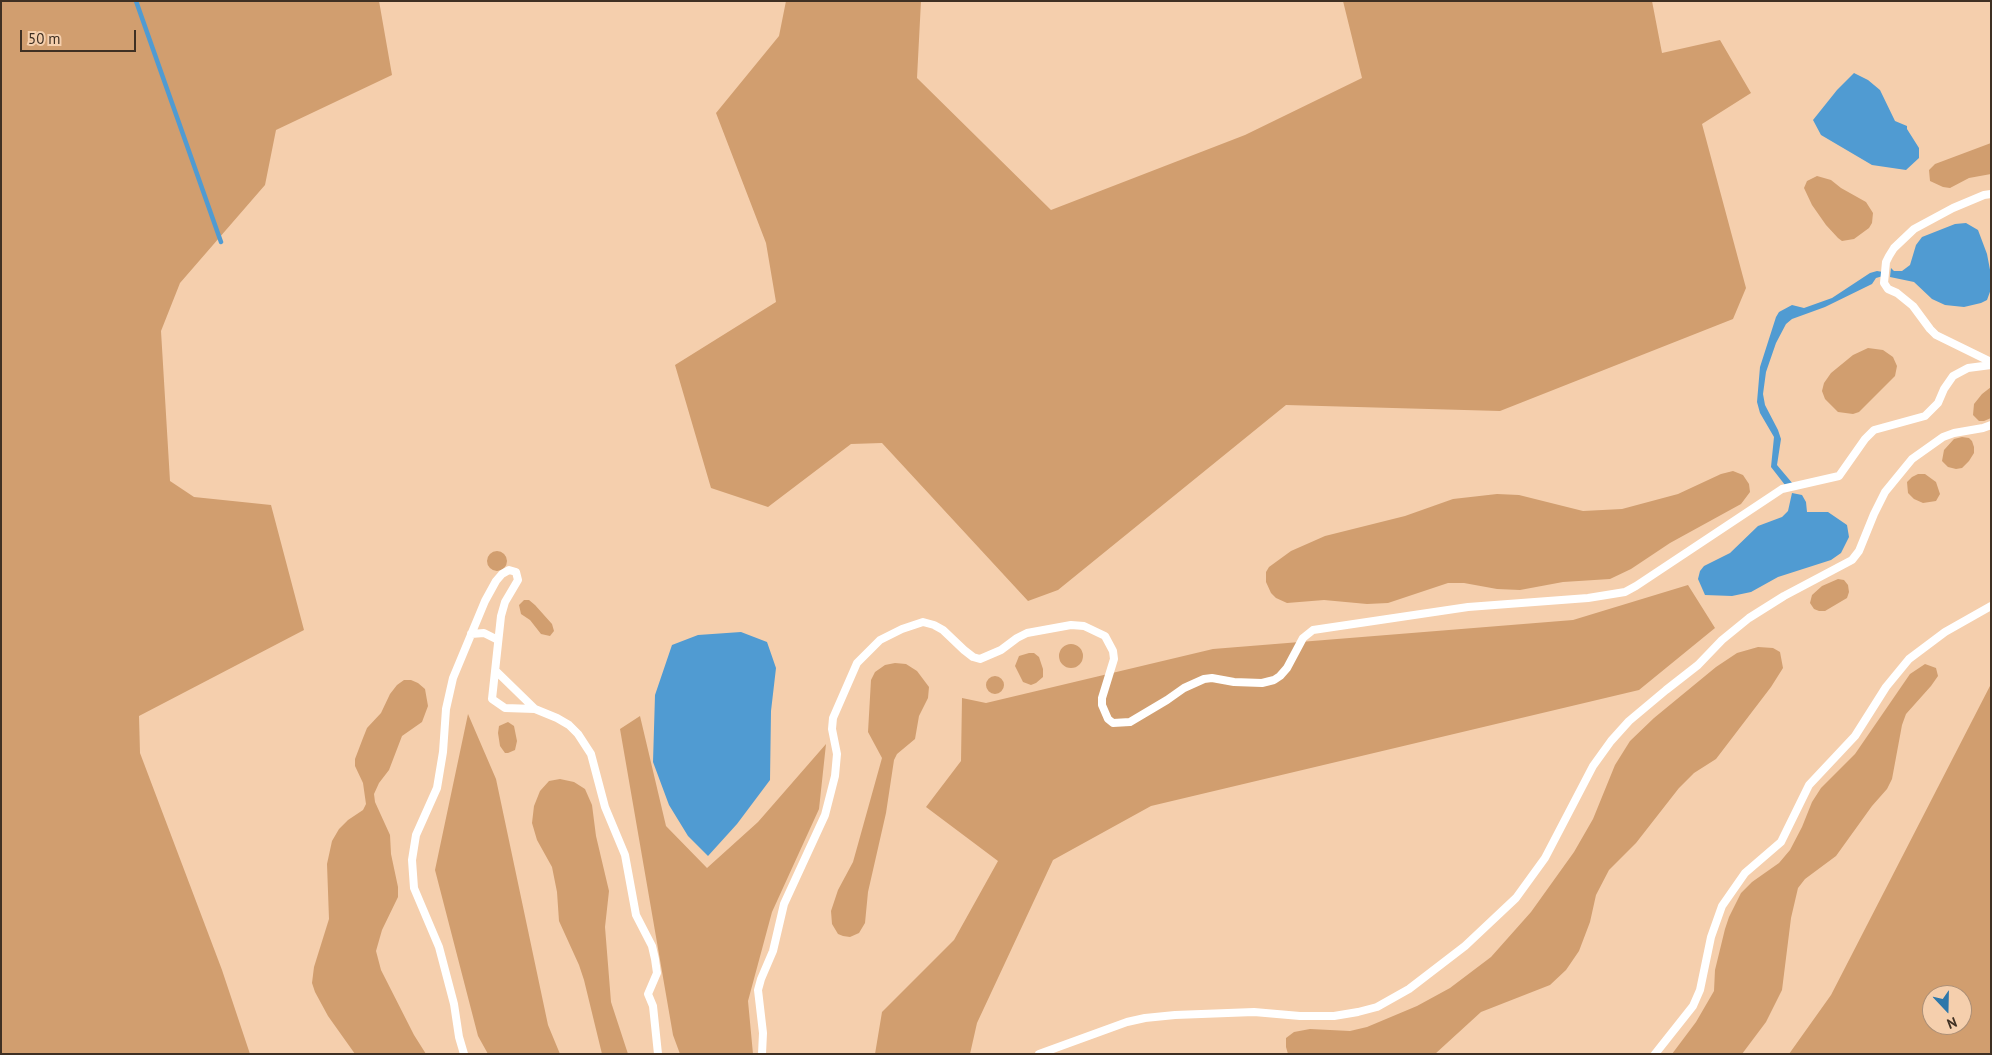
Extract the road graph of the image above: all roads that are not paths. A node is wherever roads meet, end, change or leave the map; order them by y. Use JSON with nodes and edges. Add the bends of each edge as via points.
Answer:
{"nodes":[{"id":1,"x":1991,"y":194,"type":"edge"},
{"id":2,"x":1991,"y":364,"type":"edge"},
{"id":3,"x":1991,"y":424,"type":"edge"},
{"id":4,"x":1991,"y":606,"type":"edge"},
{"id":5,"x":470,"y":634,"type":"junction"},
{"id":6,"x":498,"y":640,"type":"junction"},
{"id":7,"x":496,"y":671,"type":"junction"},
{"id":8,"x":535,"y":709,"type":"junction"},
{"id":9,"x":464,"y":1054,"type":"edge"},
{"id":10,"x":658,"y":1054,"type":"edge"},
{"id":11,"x":762,"y":1054,"type":"edge"},
{"id":12,"x":1039,"y":1054,"type":"edge"},
{"id":13,"x":1655,"y":1054,"type":"edge"}],
"edges":[{"from":1,"to":2,"type":"lane","via":[[1953,208],[1914,229],[1889,256],[1884,283],[1913,306],[1936,335]]},
{"from":2,"to":11,"type":"lane","via":[[1957,373],[1946,384],[1938,403],[1925,416],[1874,430],[1839,476],[1776,493],[1625,592],[1588,598],[1468,606],[1313,630],[1303,638],[1287,668],[1274,680],[1262,683],[1204,679],[1130,722],[1113,723],[1108,720],[1102,698],[1114,659],[1113,652],[1105,636],[1084,626],[1071,625],[1026,633],[980,659],[964,650],[943,630],[923,622],[880,640],[857,663],[833,718],[837,754],[826,814],[784,904],[774,952],[758,990]]},
{"from":3,"to":12,"type":"lane","via":[[1944,437],[1912,459],[1886,492],[1852,560],[1749,618],[1629,721],[1593,766],[1546,858],[1516,898],[1465,946],[1409,990],[1377,1007],[1334,1016],[1254,1012],[1145,1018]]},
{"from":4,"to":13,"type":"lane","via":[[1945,632],[1909,659],[1896,673],[1855,736],[1809,785],[1781,842],[1740,879],[1722,906],[1693,1006]]},
{"from":5,"to":6,"type":"lane","via":[[484,633]]},
{"from":5,"to":6,"type":"lane","via":[[491,589],[502,574],[513,570],[518,580],[504,602]]},
{"from":5,"to":9,"type":"lane","via":[[449,690],[437,788],[418,830],[412,860],[414,888],[439,947]]},
{"from":6,"to":7,"type":"lane"},
{"from":7,"to":8,"type":"lane"},
{"from":7,"to":8,"type":"lane","via":[[492,692],[495,702],[506,708]]},
{"from":8,"to":10,"type":"lane","via":[[573,728],[588,746],[594,761],[605,807],[624,855],[636,915],[656,959],[656,973],[648,994],[654,1011]]}]}
